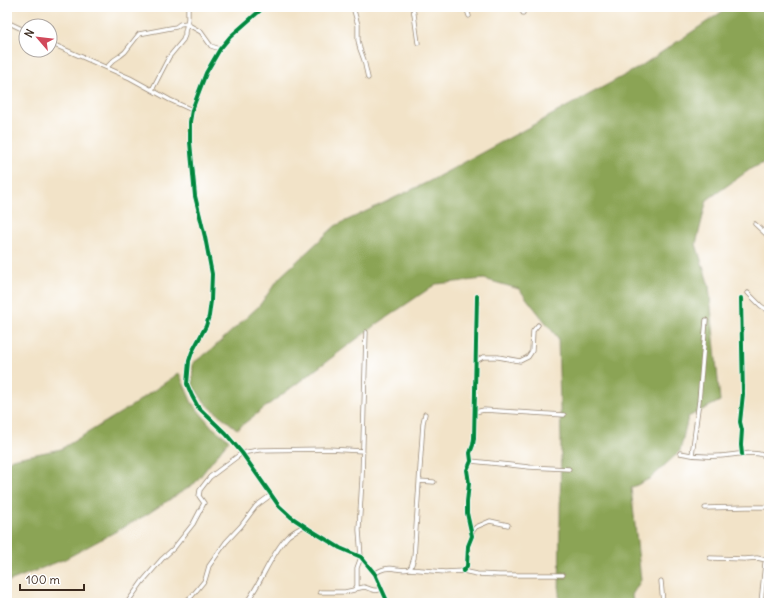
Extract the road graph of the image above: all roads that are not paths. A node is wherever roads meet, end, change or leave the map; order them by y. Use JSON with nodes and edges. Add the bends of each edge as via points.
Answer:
{"nodes":[{"id":1,"x":188,"y":7,"type":"edge"},
{"id":2,"x":264,"y":7,"type":"edge"},
{"id":3,"x":353,"y":7,"type":"edge"},
{"id":4,"x":413,"y":7,"type":"edge"},
{"id":5,"x":466,"y":7,"type":"edge"},
{"id":6,"x":522,"y":7,"type":"edge"},
{"id":7,"x":523,"y":13,"type":"dead end"},
{"id":8,"x":469,"y":16,"type":"dead end"},
{"id":9,"x":7,"y":22,"type":"edge"},
{"id":10,"x":187,"y":23,"type":"junction"},
{"id":11,"x":18,"y":27,"type":"edge"},
{"id":12,"x":418,"y":43,"type":"dead end"},
{"id":13,"x":58,"y":46,"type":"edge"},
{"id":14,"x":220,"y":49,"type":"junction"},
{"id":15,"x":107,"y":67,"type":"junction"},
{"id":16,"x":368,"y":78,"type":"dead end"},
{"id":17,"x":152,"y":90,"type":"junction"},
{"id":18,"x":192,"y":110,"type":"junction"},
{"id":19,"x":755,"y":224,"type":"dead end"},
{"id":20,"x":769,"y":236,"type":"edge"},
{"id":21,"x":748,"y":293,"type":"dead end"},
{"id":22,"x":477,"y":296,"type":"dead end"},
{"id":23,"x":741,"y":298,"type":"dead end"},
{"id":24,"x":769,"y":311,"type":"edge"},
{"id":25,"x":706,"y":320,"type":"dead end"},
{"id":26,"x":538,"y":325,"type":"dead end"},
{"id":27,"x":366,"y":332,"type":"dead end"},
{"id":28,"x":476,"y":361,"type":"junction"},
{"id":29,"x":475,"y":412,"type":"junction"},
{"id":30,"x":425,"y":414,"type":"dead end"},
{"id":31,"x":564,"y":415,"type":"dead end"},
{"id":32,"x":363,"y":451,"type":"junction"},
{"id":33,"x":242,"y":453,"type":"junction"},
{"id":34,"x":680,"y":454,"type":"dead end"},
{"id":35,"x":742,"y":454,"type":"junction"},
{"id":36,"x":769,"y":454,"type":"edge"},
{"id":37,"x":692,"y":455,"type":"junction"},
{"id":38,"x":471,"y":460,"type":"junction"},
{"id":39,"x":569,"y":469,"type":"dead end"},
{"id":40,"x":419,"y":481,"type":"junction"},
{"id":41,"x":434,"y":482,"type":"dead end"},
{"id":42,"x":271,"y":495,"type":"junction"},
{"id":43,"x":769,"y":507,"type":"edge"},
{"id":44,"x":705,"y":508,"type":"dead end"},
{"id":45,"x":508,"y":525,"type":"dead end"},
{"id":46,"x":304,"y":526,"type":"junction"},
{"id":47,"x":472,"y":532,"type":"junction"},
{"id":48,"x":361,"y":557,"type":"junction"},
{"id":49,"x":710,"y":558,"type":"dead end"},
{"id":50,"x":768,"y":559,"type":"edge"},
{"id":51,"x":409,"y":569,"type":"junction"},
{"id":52,"x":463,"y":571,"type":"junction"},
{"id":53,"x":374,"y":574,"type":"junction"},
{"id":54,"x":563,"y":575,"type":"dead end"},
{"id":55,"x":661,"y":581,"type":"dead end"},
{"id":56,"x":381,"y":589,"type":"junction"},
{"id":57,"x":354,"y":590,"type":"junction"},
{"id":58,"x":320,"y":592,"type":"dead end"},
{"id":59,"x":127,"y":603,"type":"edge"},
{"id":60,"x":184,"y":603,"type":"edge"},
{"id":61,"x":246,"y":603,"type":"edge"},
{"id":62,"x":388,"y":603,"type":"edge"},
{"id":63,"x":663,"y":603,"type":"edge"},
{"id":64,"x":761,"y":603,"type":"edge"}],
"edges":[{"from":1,"to":10,"type":"street"},
{"from":2,"to":14,"type":"street"},
{"from":3,"to":16,"type":"street"},
{"from":4,"to":12,"type":"street"},
{"from":5,"to":8,"type":"street"},
{"from":6,"to":7,"type":"street"},
{"from":9,"to":11,"type":"street"},
{"from":10,"to":14,"type":"street","via":[[201,32],[211,46]]},
{"from":10,"to":15,"type":"street","via":[[139,34],[126,52]]},
{"from":10,"to":17,"type":"street","via":[[183,40],[169,57]]},
{"from":13,"to":15,"type":"street"},
{"from":14,"to":18,"type":"street","via":[[206,73]]},
{"from":15,"to":17,"type":"street"},
{"from":17,"to":18,"type":"street"},
{"from":18,"to":33,"type":"street","via":[[190,142],[195,196],[210,257],[212,301],[208,321],[189,361],[187,384],[198,407]]},
{"from":19,"to":20,"type":"street"},
{"from":21,"to":24,"type":"street"},
{"from":22,"to":28,"type":"street"},
{"from":23,"to":35,"type":"street","via":[[744,394],[740,422]]},
{"from":25,"to":37,"type":"street"},
{"from":26,"to":28,"type":"street","via":[[533,331],[532,351],[528,357],[520,361],[483,357]]},
{"from":27,"to":32,"type":"street"},
{"from":28,"to":29,"type":"street"},
{"from":29,"to":31,"type":"street","via":[[484,410]]},
{"from":29,"to":38,"type":"street"},
{"from":30,"to":40,"type":"street"},
{"from":32,"to":33,"type":"street","via":[[259,450]]},
{"from":32,"to":48,"type":"street","via":[[359,530]]},
{"from":33,"to":42,"type":"street"},
{"from":33,"to":59,"type":"street","via":[[210,477],[200,490],[204,503],[193,524]]},
{"from":34,"to":37,"type":"street"},
{"from":35,"to":36,"type":"street"},
{"from":35,"to":37,"type":"street"},
{"from":38,"to":39,"type":"street"},
{"from":38,"to":47,"type":"street","via":[[467,470],[470,483],[467,502]]},
{"from":40,"to":41,"type":"street"},
{"from":40,"to":51,"type":"street","via":[[413,562]]},
{"from":42,"to":46,"type":"street","via":[[279,506]]},
{"from":42,"to":60,"type":"street","via":[[256,506],[226,542],[209,566],[205,580]]},
{"from":43,"to":44,"type":"street"},
{"from":45,"to":47,"type":"street","via":[[490,521],[476,527]]},
{"from":46,"to":48,"type":"street","via":[[340,548]]},
{"from":46,"to":61,"type":"street","via":[[296,530],[281,545]]},
{"from":47,"to":52,"type":"street","via":[[467,566]]},
{"from":48,"to":53,"type":"street"},
{"from":48,"to":57,"type":"street","via":[[357,568],[357,586]]},
{"from":49,"to":50,"type":"street"},
{"from":50,"to":64,"type":"street","via":[[765,563]]},
{"from":51,"to":52,"type":"street"},
{"from":51,"to":53,"type":"street","via":[[393,568],[380,570]]},
{"from":52,"to":54,"type":"street","via":[[515,576]]},
{"from":53,"to":56,"type":"street"},
{"from":55,"to":63,"type":"street"},
{"from":56,"to":57,"type":"street","via":[[371,590],[364,587]]},
{"from":56,"to":62,"type":"street"},
{"from":57,"to":58,"type":"street"}]}
